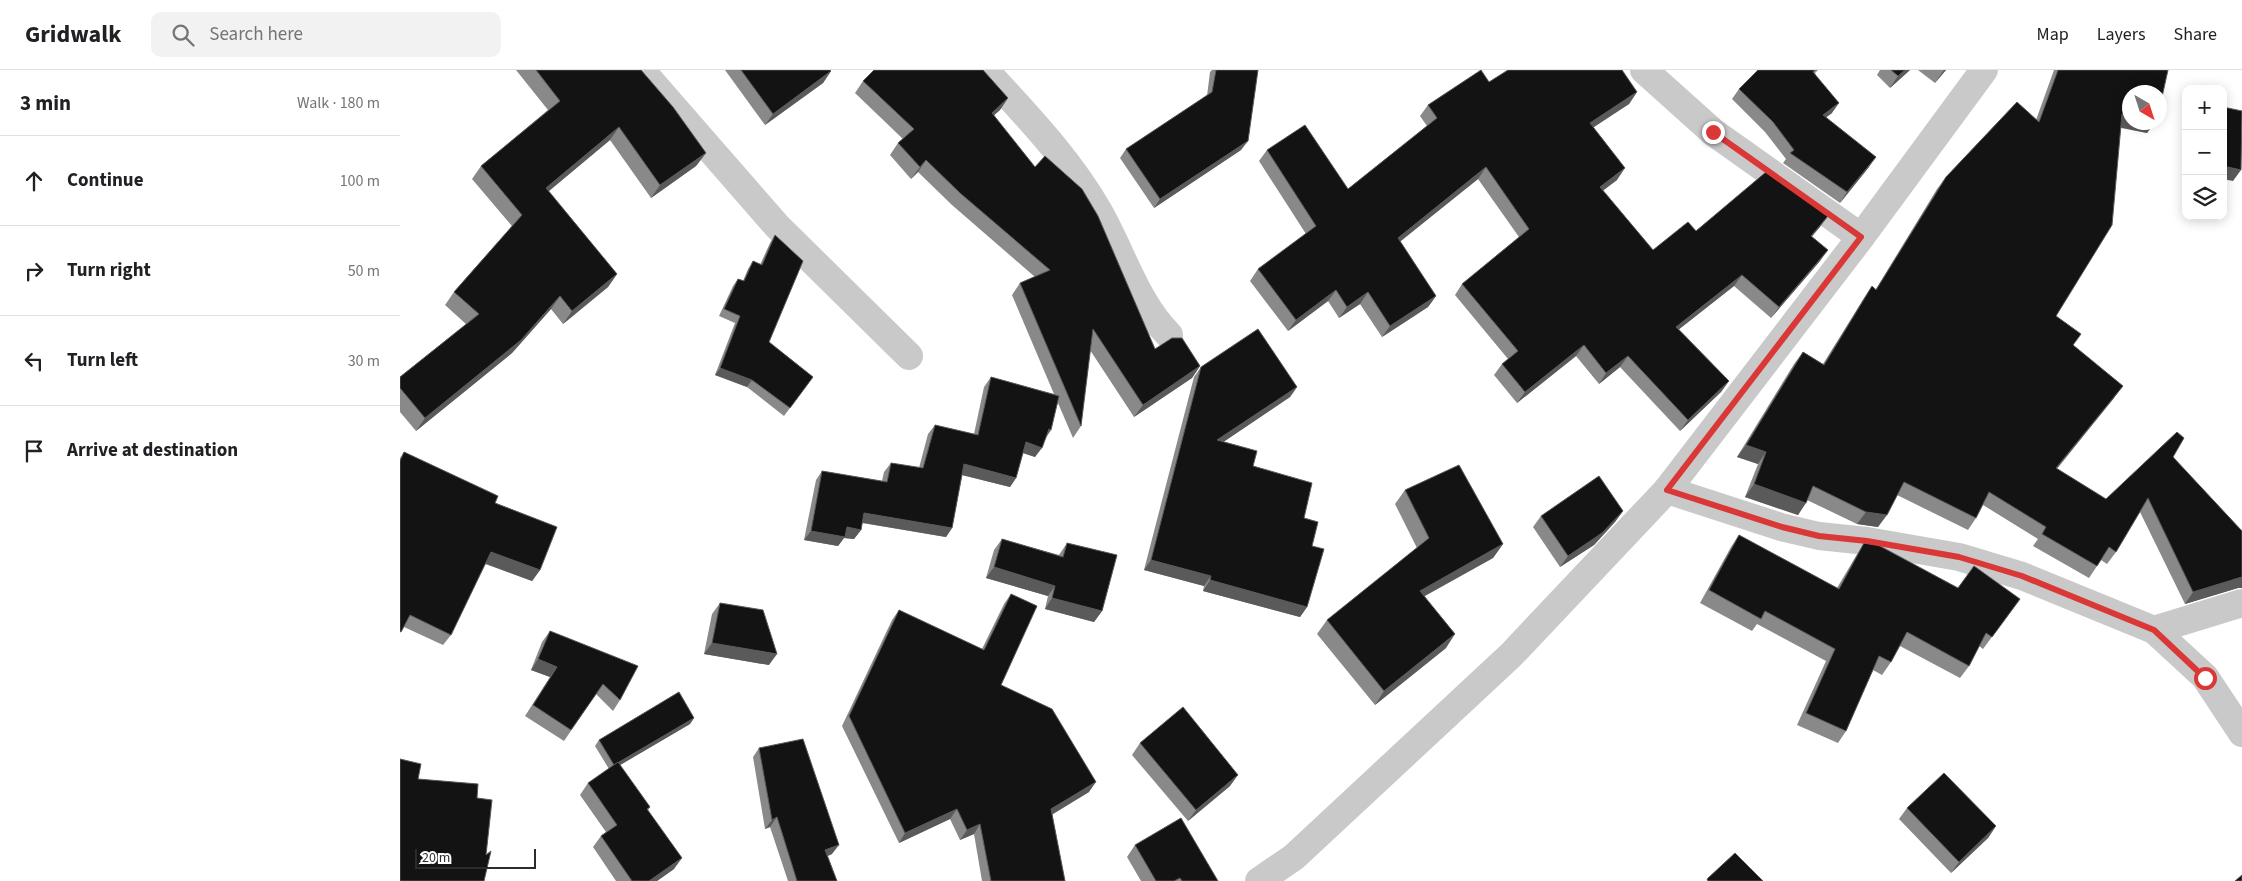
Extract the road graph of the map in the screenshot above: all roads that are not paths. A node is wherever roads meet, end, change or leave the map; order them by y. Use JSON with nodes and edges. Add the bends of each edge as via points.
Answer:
{"nodes":[{"id":1,"x":641,"y":70,"type":"edge"},
{"id":2,"x":985,"y":70,"type":"edge"},
{"id":3,"x":1644,"y":70,"type":"edge"},
{"id":4,"x":1984,"y":70,"type":"edge"},
{"id":5,"x":1861,"y":237,"type":"junction"},
{"id":6,"x":1169,"y":335,"type":"dead end"},
{"id":7,"x":909,"y":356,"type":"dead end"},
{"id":8,"x":1667,"y":490,"type":"junction"},
{"id":9,"x":2242,"y":603,"type":"edge"},
{"id":10,"x":2154,"y":630,"type":"junction"},
{"id":11,"x":2242,"y":733,"type":"edge"},
{"id":12,"x":1259,"y":881,"type":"edge"}],
"edges":[{"from":1,"to":7,"type":"street","via":[[777,226]]},
{"from":2,"to":6,"type":"street","via":[[1061,156],[1099,212],[1153,315]]},
{"from":3,"to":5,"type":"street","via":[[1713,132]]},
{"from":4,"to":5,"type":"street"},
{"from":5,"to":8,"type":"street"},
{"from":8,"to":10,"type":"street","via":[[1819,536],[1959,557],[2022,576]]},
{"from":8,"to":12,"type":"street","via":[[1511,656],[1294,857]]},
{"from":9,"to":10,"type":"street"},
{"from":10,"to":11,"type":"street","via":[[2205,678]]}]}
